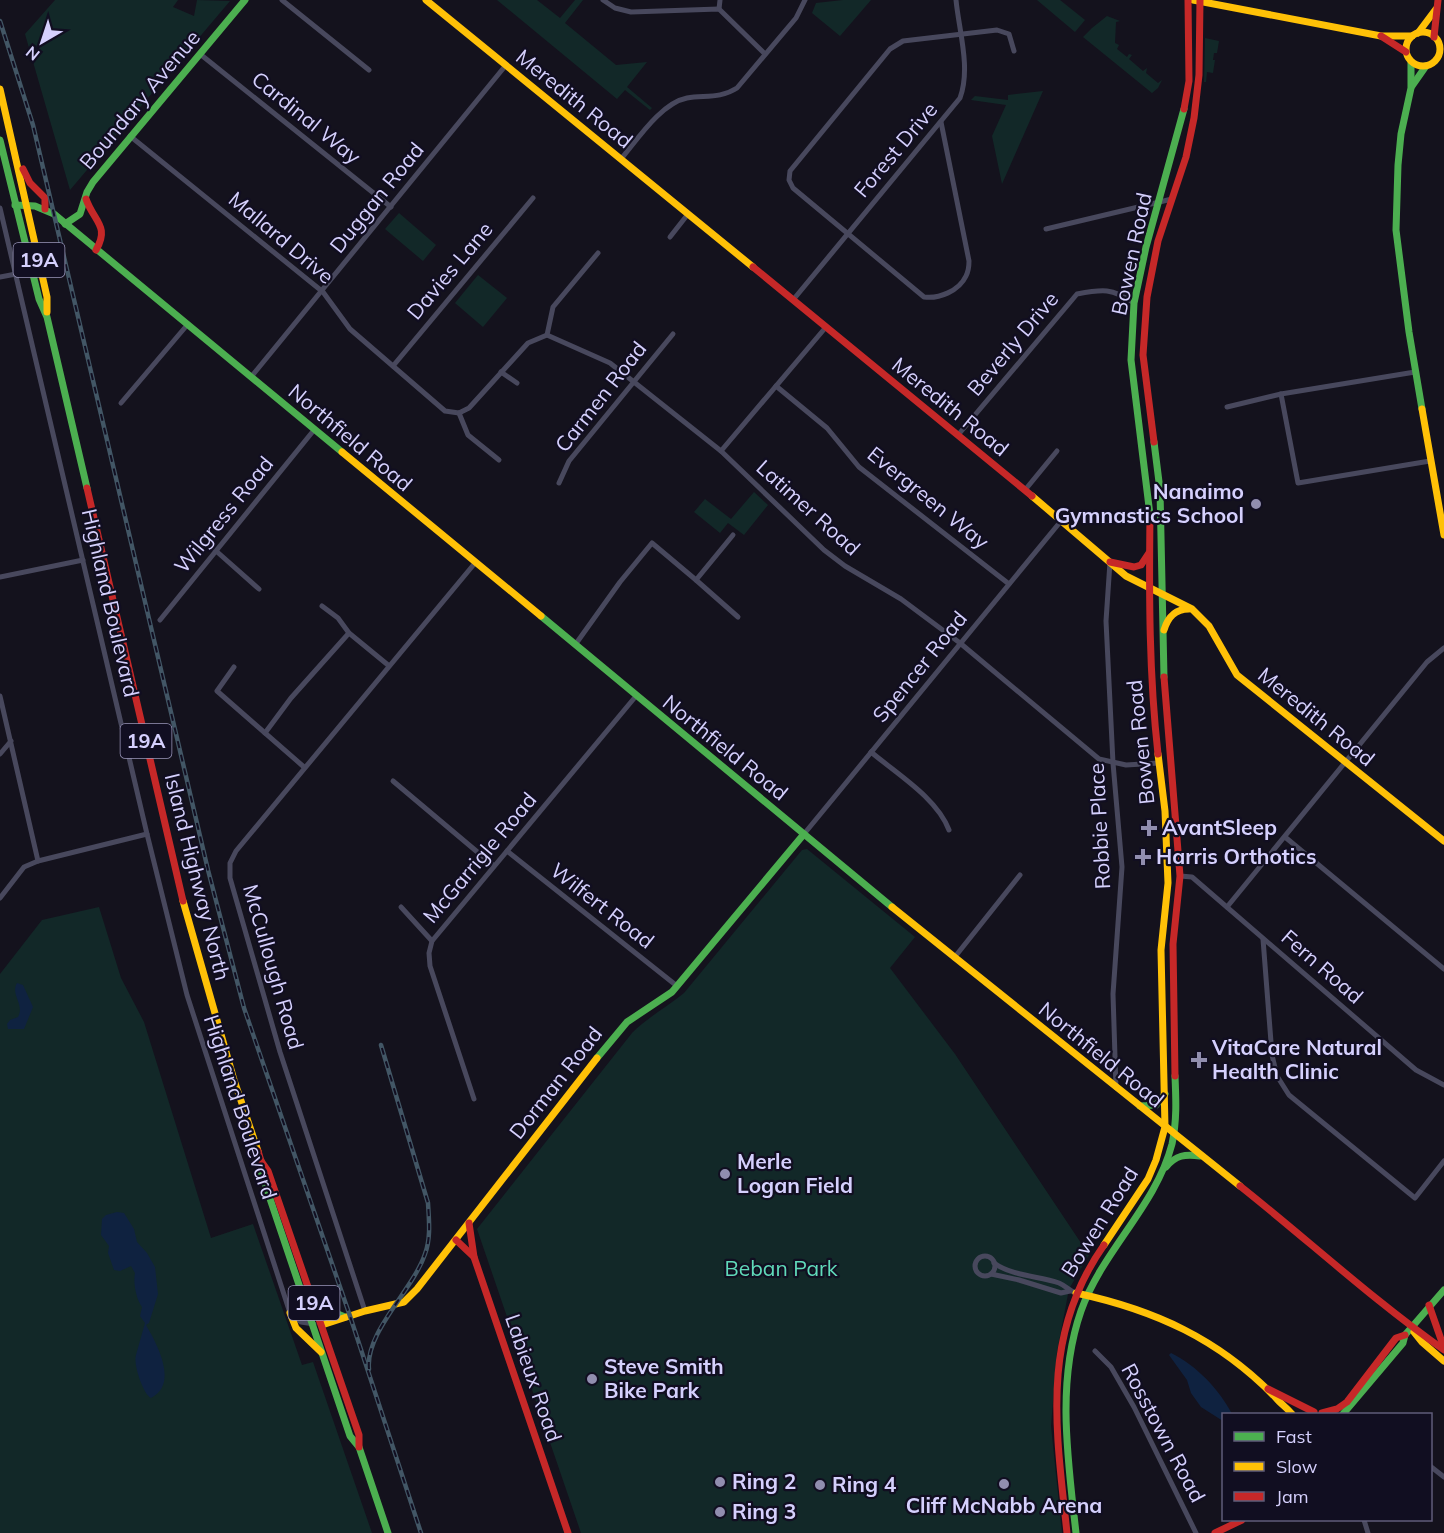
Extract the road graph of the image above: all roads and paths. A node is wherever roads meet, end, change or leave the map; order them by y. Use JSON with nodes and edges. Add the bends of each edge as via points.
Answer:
{"nodes":[{"id":1,"x":245,"y":0,"type":"edge"},
{"id":2,"x":282,"y":0,"type":"edge"},
{"id":3,"x":427,"y":0,"type":"edge"},
{"id":4,"x":603,"y":0,"type":"edge"},
{"id":5,"x":720,"y":0,"type":"edge"},
{"id":6,"x":805,"y":0,"type":"edge"},
{"id":7,"x":956,"y":0,"type":"edge"},
{"id":8,"x":1188,"y":0,"type":"edge"},
{"id":9,"x":1198,"y":0,"type":"edge"},
{"id":10,"x":1438,"y":0,"type":"edge"},
{"id":11,"x":719,"y":9,"type":"junction"},
{"id":12,"x":1436,"y":9,"type":"junction"},
{"id":13,"x":960,"y":33,"type":"junction"},
{"id":14,"x":1415,"y":35,"type":"junction"},
{"id":15,"x":1381,"y":36,"type":"junction"},
{"id":16,"x":1434,"y":37,"type":"junction"},
{"id":17,"x":1014,"y":51,"type":"dead end"},
{"id":18,"x":1406,"y":52,"type":"junction"},
{"id":19,"x":200,"y":54,"type":"junction"},
{"id":20,"x":765,"y":54,"type":"junction"},
{"id":21,"x":1412,"y":62,"type":"junction"},
{"id":22,"x":506,"y":66,"type":"junction"},
{"id":23,"x":1426,"y":66,"type":"junction"},
{"id":24,"x":369,"y":70,"type":"dead end"},
{"id":25,"x":1411,"y":88,"type":"junction"},
{"id":26,"x":0,"y":89,"type":"edge"},
{"id":27,"x":941,"y":122,"type":"junction"},
{"id":28,"x":130,"y":136,"type":"junction"},
{"id":29,"x":0,"y":140,"type":"edge"},
{"id":30,"x":16,"y":156,"type":"junction"},
{"id":31,"x":621,"y":159,"type":"junction"},
{"id":32,"x":86,"y":196,"type":"junction"},
{"id":33,"x":533,"y":198,"type":"dead end"},
{"id":34,"x":1172,"y":199,"type":"junction"},
{"id":35,"x":1161,"y":200,"type":"junction"},
{"id":36,"x":27,"y":204,"type":"junction"},
{"id":37,"x":15,"y":205,"type":"junction"},
{"id":38,"x":391,"y":207,"type":"junction"},
{"id":39,"x":0,"y":208,"type":"edge"},
{"id":40,"x":45,"y":208,"type":"junction"},
{"id":41,"x":688,"y":214,"type":"junction"},
{"id":42,"x":65,"y":224,"type":"junction"},
{"id":43,"x":1046,"y":229,"type":"dead end"},
{"id":44,"x":848,"y":233,"type":"junction"},
{"id":45,"x":670,"y":237,"type":"dead end"},
{"id":46,"x":96,"y":250,"type":"junction"},
{"id":47,"x":598,"y":254,"type":"dead end"},
{"id":48,"x":16,"y":274,"type":"junction"},
{"id":49,"x":0,"y":277,"type":"edge"},
{"id":50,"x":323,"y":292,"type":"junction"},
{"id":51,"x":793,"y":300,"type":"junction"},
{"id":52,"x":1134,"y":303,"type":"junction"},
{"id":53,"x":47,"y":317,"type":"junction"},
{"id":54,"x":188,"y":324,"type":"junction"},
{"id":55,"x":826,"y":327,"type":"junction"},
{"id":56,"x":673,"y":334,"type":"dead end"},
{"id":57,"x":547,"y":335,"type":"junction"},
{"id":58,"x":393,"y":366,"type":"junction"},
{"id":59,"x":501,"y":372,"type":"junction"},
{"id":60,"x":1415,"y":372,"type":"junction"},
{"id":61,"x":251,"y":377,"type":"junction"},
{"id":62,"x":633,"y":382,"type":"junction"},
{"id":63,"x":517,"y":383,"type":"dead end"},
{"id":64,"x":776,"y":386,"type":"junction"},
{"id":65,"x":1281,"y":394,"type":"junction"},
{"id":66,"x":121,"y":404,"type":"dead end"},
{"id":67,"x":1227,"y":407,"type":"dead end"},
{"id":68,"x":459,"y":413,"type":"junction"},
{"id":69,"x":314,"y":430,"type":"junction"},
{"id":70,"x":958,"y":435,"type":"junction"},
{"id":71,"x":721,"y":451,"type":"junction"},
{"id":72,"x":1057,"y":451,"type":"dead end"},
{"id":73,"x":499,"y":460,"type":"dead end"},
{"id":74,"x":1430,"y":461,"type":"junction"},
{"id":75,"x":559,"y":483,"type":"dead end"},
{"id":76,"x":1025,"y":489,"type":"junction"},
{"id":77,"x":1061,"y":521,"type":"junction"},
{"id":78,"x":734,"y":535,"type":"dead end"},
{"id":79,"x":1444,"y":535,"type":"edge"},
{"id":80,"x":215,"y":550,"type":"junction"},
{"id":81,"x":1150,"y":551,"type":"junction"},
{"id":82,"x":83,"y":560,"type":"junction"},
{"id":83,"x":475,"y":562,"type":"junction"},
{"id":84,"x":1110,"y":562,"type":"junction"},
{"id":85,"x":0,"y":577,"type":"edge"},
{"id":86,"x":696,"y":580,"type":"junction"},
{"id":87,"x":1009,"y":584,"type":"junction"},
{"id":88,"x":1149,"y":587,"type":"junction"},
{"id":89,"x":259,"y":589,"type":"dead end"},
{"id":90,"x":1161,"y":592,"type":"junction"},
{"id":91,"x":322,"y":606,"type":"dead end"},
{"id":92,"x":1192,"y":609,"type":"junction"},
{"id":93,"x":738,"y":617,"type":"dead end"},
{"id":94,"x":160,"y":620,"type":"dead end"},
{"id":95,"x":349,"y":633,"type":"junction"},
{"id":96,"x":1162,"y":636,"type":"junction"},
{"id":97,"x":960,"y":643,"type":"junction"},
{"id":98,"x":575,"y":645,"type":"junction"},
{"id":99,"x":1444,"y":648,"type":"edge"},
{"id":100,"x":388,"y":665,"type":"junction"},
{"id":101,"x":234,"y":667,"type":"dead end"},
{"id":102,"x":0,"y":696,"type":"edge"},
{"id":103,"x":636,"y":696,"type":"junction"},
{"id":104,"x":265,"y":733,"type":"junction"},
{"id":105,"x":11,"y":741,"type":"junction"},
{"id":106,"x":871,"y":752,"type":"junction"},
{"id":107,"x":0,"y":754,"type":"edge"},
{"id":108,"x":1346,"y":762,"type":"junction"},
{"id":109,"x":1113,"y":763,"type":"junction"},
{"id":110,"x":1159,"y":763,"type":"junction"},
{"id":111,"x":304,"y":767,"type":"junction"},
{"id":112,"x":393,"y":781,"type":"dead end"},
{"id":113,"x":949,"y":830,"type":"dead end"},
{"id":114,"x":147,"y":834,"type":"junction"},
{"id":115,"x":804,"y":834,"type":"junction"},
{"id":116,"x":1285,"y":837,"type":"junction"},
{"id":117,"x":1444,"y":841,"type":"edge"},
{"id":118,"x":507,"y":851,"type":"junction"},
{"id":119,"x":38,"y":861,"type":"junction"},
{"id":120,"x":494,"y":866,"type":"junction"},
{"id":121,"x":1020,"y":875,"type":"dead end"},
{"id":122,"x":1180,"y":876,"type":"junction"},
{"id":123,"x":0,"y":898,"type":"edge"},
{"id":124,"x":401,"y":907,"type":"dead end"},
{"id":125,"x":1227,"y":907,"type":"junction"},
{"id":126,"x":1263,"y":939,"type":"junction"},
{"id":127,"x":432,"y":941,"type":"junction"},
{"id":128,"x":954,"y":958,"type":"junction"},
{"id":129,"x":1444,"y":969,"type":"edge"},
{"id":130,"x":677,"y":986,"type":"junction"},
{"id":131,"x":1444,"y":1085,"type":"edge"},
{"id":132,"x":1116,"y":1088,"type":"junction"},
{"id":133,"x":1165,"y":1094,"type":"junction"},
{"id":134,"x":474,"y":1099,"type":"dead end"},
{"id":135,"x":1140,"y":1106,"type":"junction"},
{"id":136,"x":1165,"y":1127,"type":"junction"},
{"id":137,"x":1174,"y":1134,"type":"junction"},
{"id":138,"x":1201,"y":1156,"type":"junction"},
{"id":139,"x":261,"y":1161,"type":"junction"},
{"id":140,"x":1444,"y":1161,"type":"edge"},
{"id":141,"x":1162,"y":1171,"type":"junction"},
{"id":142,"x":469,"y":1223,"type":"junction"},
{"id":143,"x":456,"y":1240,"type":"junction"},
{"id":144,"x":474,"y":1257,"type":"junction"},
{"id":145,"x":994,"y":1263,"type":"junction"},
{"id":146,"x":992,"y":1274,"type":"junction"},
{"id":147,"x":1444,"y":1290,"type":"edge"},
{"id":148,"x":310,"y":1291,"type":"junction"},
{"id":149,"x":1073,"y":1292,"type":"junction"},
{"id":150,"x":1088,"y":1296,"type":"junction"},
{"id":151,"x":1429,"y":1305,"type":"junction"},
{"id":152,"x":364,"y":1311,"type":"junction"},
{"id":153,"x":290,"y":1313,"type":"junction"},
{"id":154,"x":345,"y":1317,"type":"junction"},
{"id":155,"x":313,"y":1324,"type":"junction"},
{"id":156,"x":322,"y":1325,"type":"junction"},
{"id":157,"x":1410,"y":1328,"type":"junction"},
{"id":158,"x":1405,"y":1335,"type":"junction"},
{"id":159,"x":1444,"y":1349,"type":"edge"},
{"id":160,"x":1095,"y":1351,"type":"dead end"},
{"id":161,"x":323,"y":1354,"type":"junction"},
{"id":162,"x":1444,"y":1361,"type":"edge"},
{"id":163,"x":1268,"y":1389,"type":"junction"},
{"id":164,"x":1291,"y":1413,"type":"edge"},
{"id":165,"x":1320,"y":1413,"type":"edge"},
{"id":166,"x":1344,"y":1413,"type":"edge"},
{"id":167,"x":359,"y":1447,"type":"junction"},
{"id":168,"x":1432,"y":1467,"type":"edge"},
{"id":169,"x":1444,"y":1477,"type":"edge"},
{"id":170,"x":1240,"y":1521,"type":"edge"},
{"id":171,"x":388,"y":1533,"type":"edge"},
{"id":172,"x":568,"y":1533,"type":"edge"},
{"id":173,"x":1067,"y":1533,"type":"edge"},
{"id":174,"x":1076,"y":1533,"type":"edge"},
{"id":175,"x":1196,"y":1533,"type":"edge"},
{"id":176,"x":1215,"y":1533,"type":"edge"}],
"edges":[{"from":1,"to":19,"type":"street","name":"Boundary Avenue"},
{"from":2,"to":24,"type":"street"},
{"from":3,"to":22,"type":"street","name":"Meredith Road"},
{"from":4,"to":11,"type":"street","via":[[631,12]]},
{"from":5,"to":11,"type":"street"},
{"from":6,"to":20,"type":"street","via":[[796,18]]},
{"from":7,"to":13,"type":"street","name":"Forest Drive"},
{"from":8,"to":35,"type":"street","name":"Bowen Road","via":[[1189,81]]},
{"from":9,"to":15,"type":"street"},
{"from":9,"to":34,"type":"street","name":"Bowen Road","via":[[1194,118]]},
{"from":10,"to":12,"type":"street"},
{"from":11,"to":20,"type":"street"},
{"from":12,"to":14,"type":"street"},
{"from":12,"to":16,"type":"street"},
{"from":13,"to":17,"type":"street","via":[[997,30],[1009,34]]},
{"from":13,"to":27,"type":"street","name":"Forest Drive","via":[[964,87]]},
{"from":13,"to":44,"type":"street","via":[[903,41],[890,49],[790,171],[793,188]]},
{"from":14,"to":15,"type":"street"},
{"from":14,"to":16,"type":"street","via":[[1425,33]]},
{"from":14,"to":18,"type":"street"},
{"from":15,"to":18,"type":"street"},
{"from":16,"to":23,"type":"street","via":[[1439,46],[1438,56]]},
{"from":18,"to":21,"type":"street"},
{"from":19,"to":28,"type":"street","name":"Boundary Avenue"},
{"from":19,"to":38,"type":"street","name":"Cardinal Way"},
{"from":20,"to":31,"type":"street","via":[[728,94],[685,98],[670,106]]},
{"from":21,"to":23,"type":"street"},
{"from":21,"to":25,"type":"street"},
{"from":22,"to":31,"type":"street","name":"Meredith Road"},
{"from":22,"to":38,"type":"street","name":"Duggan Road"},
{"from":23,"to":25,"type":"street"},
{"from":25,"to":60,"type":"street","via":[[1401,134],[1396,230]]},
{"from":26,"to":30,"type":"street","name":"Island Highway North","number":"19A"},
{"from":27,"to":44,"type":"street","name":"Forest Drive"},
{"from":27,"to":44,"type":"street","via":[[969,261],[967,275],[958,286],[937,298],[924,297]]},
{"from":28,"to":32,"type":"street","name":"Boundary Avenue"},
{"from":28,"to":50,"type":"street","name":"Mallard Drive"},
{"from":29,"to":37,"type":"street","name":"Island Highway North","number":"19A"},
{"from":30,"to":36,"type":"street","name":"Island Highway North","number":"19A"},
{"from":30,"to":40,"type":"street","via":[[30,183],[45,198]]},
{"from":31,"to":41,"type":"street","name":"Meredith Road"},
{"from":32,"to":42,"type":"street","name":"Boundary Avenue","via":[[80,214]]},
{"from":32,"to":46,"type":"street","name":"Boundary Avenue","via":[[103,231]]},
{"from":33,"to":58,"type":"street","name":"Davies Lane"},
{"from":34,"to":35,"type":"street"},
{"from":34,"to":90,"type":"street","name":"Bowen Road","via":[[1146,297],[1143,355],[1160,490]]},
{"from":35,"to":43,"type":"street"},
{"from":35,"to":52,"type":"street","name":"Bowen Road"},
{"from":36,"to":37,"type":"street","name":"Northfield Road"},
{"from":36,"to":40,"type":"street","name":"Northfield Road"},
{"from":36,"to":53,"type":"street","name":"Island Highway North","number":"19A","via":[[47,297]]},
{"from":37,"to":53,"type":"street","name":"Island Highway North","number":"19A"},
{"from":38,"to":50,"type":"street","name":"Duggan Road"},
{"from":39,"to":48,"type":"street","name":"Highland Boulevard"},
{"from":40,"to":42,"type":"street","name":"Northfield Road"},
{"from":41,"to":45,"type":"street"},
{"from":41,"to":51,"type":"street","name":"Meredith Road"},
{"from":42,"to":46,"type":"street","name":"Northfield Road"},
{"from":44,"to":51,"type":"street","name":"Forest Drive"},
{"from":46,"to":54,"type":"street","name":"Northfield Road"},
{"from":47,"to":57,"type":"street","via":[[553,307]]},
{"from":48,"to":49,"type":"street"},
{"from":48,"to":82,"type":"street","name":"Highland Boulevard"},
{"from":50,"to":58,"type":"street","name":"Mallard Drive","via":[[350,329]]},
{"from":50,"to":61,"type":"street","name":"Duggan Road"},
{"from":51,"to":55,"type":"street","name":"Meredith Road"},
{"from":52,"to":70,"type":"street","name":"Beverly Drive","via":[[1119,292],[1103,289],[1077,294]]},
{"from":52,"to":81,"type":"street","name":"Bowen Road","via":[[1131,360],[1150,511]]},
{"from":53,"to":139,"type":"street","name":"Island Highway North","number":"19A","via":[[190,930]]},
{"from":54,"to":61,"type":"street","name":"Northfield Road"},
{"from":54,"to":66,"type":"street"},
{"from":55,"to":64,"type":"street"},
{"from":55,"to":70,"type":"street","name":"Meredith Road"},
{"from":56,"to":62,"type":"street","name":"Carmen Road"},
{"from":57,"to":59,"type":"street","via":[[528,343]]},
{"from":57,"to":62,"type":"street","name":"Latimer Road","via":[[610,363]]},
{"from":58,"to":68,"type":"street","name":"Mallard Drive","via":[[445,411]]},
{"from":59,"to":63,"type":"street"},
{"from":59,"to":68,"type":"street","via":[[469,408]]},
{"from":60,"to":65,"type":"street"},
{"from":60,"to":74,"type":"street"},
{"from":61,"to":69,"type":"street","name":"Northfield Road"},
{"from":62,"to":71,"type":"street","name":"Latimer Road"},
{"from":62,"to":75,"type":"street","name":"Carmen Road","via":[[569,461]]},
{"from":64,"to":71,"type":"street"},
{"from":64,"to":87,"type":"street","name":"Evergreen Way","via":[[826,428],[859,466]]},
{"from":65,"to":67,"type":"street"},
{"from":65,"to":74,"type":"street","via":[[1298,483]]},
{"from":68,"to":73,"type":"street","via":[[468,435]]},
{"from":69,"to":80,"type":"street","name":"Wilgress Road"},
{"from":69,"to":83,"type":"street","name":"Northfield Road"},
{"from":70,"to":76,"type":"street","name":"Meredith Road"},
{"from":71,"to":97,"type":"street","name":"Latimer Road","via":[[824,550],[901,599]]},
{"from":72,"to":76,"type":"street"},
{"from":74,"to":79,"type":"street"},
{"from":76,"to":77,"type":"street","name":"Meredith Road"},
{"from":77,"to":84,"type":"street","name":"Meredith Road"},
{"from":77,"to":87,"type":"street","name":"Spencer Road"},
{"from":78,"to":86,"type":"street"},
{"from":80,"to":89,"type":"street"},
{"from":80,"to":94,"type":"street","name":"Wilgress Road"},
{"from":81,"to":84,"type":"street","via":[[1141,565],[1134,567]]},
{"from":81,"to":88,"type":"street","name":"Bowen Road"},
{"from":82,"to":85,"type":"street"},
{"from":82,"to":114,"type":"street","name":"Highland Boulevard"},
{"from":83,"to":98,"type":"street","name":"Northfield Road"},
{"from":83,"to":100,"type":"street","name":"McCullough Road"},
{"from":84,"to":88,"type":"street","name":"Meredith Road","via":[[1126,576]]},
{"from":84,"to":109,"type":"street","name":"Robbie Place","via":[[1106,621]]},
{"from":86,"to":93,"type":"street"},
{"from":86,"to":98,"type":"street","via":[[652,543]]},
{"from":87,"to":97,"type":"street","name":"Spencer Road"},
{"from":88,"to":90,"type":"street","name":"Meredith Road"},
{"from":88,"to":110,"type":"street","name":"Bowen Road","via":[[1152,702]]},
{"from":90,"to":92,"type":"street","name":"Meredith Road"},
{"from":90,"to":96,"type":"street","name":"Bowen Road"},
{"from":91,"to":95,"type":"street"},
{"from":92,"to":96,"type":"street","via":[[1174,612]]},
{"from":92,"to":108,"type":"street","name":"Meredith Road","via":[[1209,626],[1237,675]]},
{"from":95,"to":100,"type":"street"},
{"from":95,"to":104,"type":"street"},
{"from":96,"to":122,"type":"street","name":"Bowen Road"},
{"from":97,"to":106,"type":"street","name":"Spencer Road"},
{"from":97,"to":109,"type":"street","name":"Latimer Road","via":[[1099,759]]},
{"from":98,"to":103,"type":"street","name":"Northfield Road"},
{"from":99,"to":108,"type":"street","via":[[1427,662]]},
{"from":100,"to":111,"type":"street","name":"McCullough Road"},
{"from":101,"to":104,"type":"street","via":[[216,691]]},
{"from":102,"to":105,"type":"street"},
{"from":103,"to":115,"type":"street","name":"Northfield Road"},
{"from":103,"to":118,"type":"street","name":"McGarrigle Road"},
{"from":104,"to":111,"type":"street"},
{"from":105,"to":107,"type":"street"},
{"from":105,"to":119,"type":"street"},
{"from":106,"to":113,"type":"street","via":[[932,802]]},
{"from":106,"to":115,"type":"street","name":"Spencer Road"},
{"from":108,"to":116,"type":"street"},
{"from":108,"to":117,"type":"street","name":"Meredith Road"},
{"from":109,"to":110,"type":"street","name":"Latimer Road"},
{"from":109,"to":132,"type":"street","name":"Robbie Place","via":[[1122,867],[1113,994]]},
{"from":110,"to":133,"type":"street","name":"Bowen Road","via":[[1168,883],[1161,950]]},
{"from":111,"to":152,"type":"street","name":"McCullough Road","via":[[236,851],[230,863],[230,878],[279,1052]]},
{"from":112,"to":120,"type":"street"},
{"from":114,"to":119,"type":"street"},
{"from":114,"to":153,"type":"street","name":"Highland Boulevard","via":[[187,995]]},
{"from":115,"to":128,"type":"street","name":"Northfield Road"},
{"from":115,"to":130,"type":"street","name":"Dorman Road"},
{"from":116,"to":125,"type":"street"},
{"from":116,"to":129,"type":"street"},
{"from":118,"to":120,"type":"street","name":"McGarrigle Road"},
{"from":118,"to":130,"type":"street","name":"Wilfert Road"},
{"from":119,"to":123,"type":"street","via":[[24,867]]},
{"from":120,"to":127,"type":"street","name":"McGarrigle Road"},
{"from":121,"to":128,"type":"street"},
{"from":122,"to":125,"type":"street","name":"Fern Road","via":[[1192,877]]},
{"from":122,"to":137,"type":"street","name":"Bowen Road","via":[[1173,944]]},
{"from":124,"to":127,"type":"street"},
{"from":125,"to":126,"type":"street","name":"Fern Road"},
{"from":126,"to":131,"type":"street","name":"Fern Road","via":[[1416,1070]]},
{"from":126,"to":140,"type":"street","via":[[1272,1055],[1277,1076],[1288,1095],[1415,1198]]},
{"from":127,"to":134,"type":"street","name":"McGarrigle Road","via":[[430,966]]},
{"from":128,"to":132,"type":"street","name":"Northfield Road"},
{"from":130,"to":142,"type":"street","name":"Dorman Road","via":[[618,1032]]},
{"from":132,"to":135,"type":"street","name":"Northfield Road"},
{"from":133,"to":135,"type":"street","via":[[1156,1105]]},
{"from":133,"to":136,"type":"street","name":"Bowen Road"},
{"from":135,"to":136,"type":"street","name":"Northfield Road"},
{"from":136,"to":137,"type":"street","name":"Northfield Road"},
{"from":136,"to":149,"type":"street","name":"Bowen Road","via":[[1149,1177]]},
{"from":137,"to":138,"type":"street","name":"Northfield Road"},
{"from":137,"to":141,"type":"street","name":"Bowen Road"},
{"from":138,"to":141,"type":"street","via":[[1179,1154]]},
{"from":138,"to":157,"type":"street","name":"Northfield Road"},
{"from":139,"to":148,"type":"street","name":"Island Highway North","number":"19A","via":[[268,1170]]},
{"from":139,"to":155,"type":"street","name":"Island Highway North","number":"19A","via":[[261,1172]]},
{"from":141,"to":150,"type":"street","name":"Bowen Road"},
{"from":142,"to":143,"type":"street","name":"Dorman Road"},
{"from":142,"to":144,"type":"street"},
{"from":143,"to":144,"type":"street","name":"Labieux Road"},
{"from":143,"to":152,"type":"street","name":"Dorman Road","via":[[404,1302]]},
{"from":144,"to":172,"type":"street","name":"Labieux Road"},
{"from":145,"to":146,"type":"street"},
{"from":145,"to":146,"type":"street","via":[[985,1257],[976,1264],[980,1275]]},
{"from":145,"to":149,"type":"street","via":[[1061,1284]]},
{"from":146,"to":149,"type":"street","via":[[1061,1293]]},
{"from":147,"to":151,"type":"street"},
{"from":148,"to":154,"type":"street","via":[[322,1306]]},
{"from":148,"to":156,"type":"street","name":"Island Highway North","number":"19A"},
{"from":149,"to":150,"type":"street"},
{"from":149,"to":173,"type":"street","name":"Bowen Road","via":[[1056,1381]]},
{"from":150,"to":163,"type":"street","via":[[1128,1305],[1176,1324],[1218,1350]]},
{"from":150,"to":174,"type":"street","name":"Bowen Road","via":[[1072,1341],[1065,1387]]},
{"from":151,"to":157,"type":"street"},
{"from":151,"to":159,"type":"street"},
{"from":152,"to":154,"type":"street","name":"Dorman Road"},
{"from":153,"to":155,"type":"street","via":[[301,1322]]},
{"from":153,"to":161,"type":"street","via":[[296,1328]]},
{"from":154,"to":156,"type":"street","name":"Dorman Road"},
{"from":155,"to":156,"type":"street"},
{"from":155,"to":161,"type":"street","name":"Island Highway North","number":"19A"},
{"from":156,"to":167,"type":"street","name":"Island Highway North","number":"19A","via":[[359,1435]]},
{"from":157,"to":158,"type":"street"},
{"from":157,"to":159,"type":"street","name":"Northfield Road"},
{"from":157,"to":162,"type":"street","name":"Northfield Road"},
{"from":158,"to":165,"type":"street","via":[[1396,1338],[1347,1402]]},
{"from":158,"to":166,"type":"street","via":[[1403,1343]]},
{"from":160,"to":175,"type":"street","name":"Rosstown Road","via":[[1111,1368],[1134,1407]]},
{"from":161,"to":167,"type":"street","name":"Island Highway North","number":"19A","via":[[350,1436]]},
{"from":163,"to":164,"type":"street"},
{"from":163,"to":165,"type":"street"},
{"from":167,"to":171,"type":"street","name":"Island Highway North","number":"19A"},
{"from":168,"to":169,"type":"street"},
{"from":170,"to":176,"type":"street"}]}
